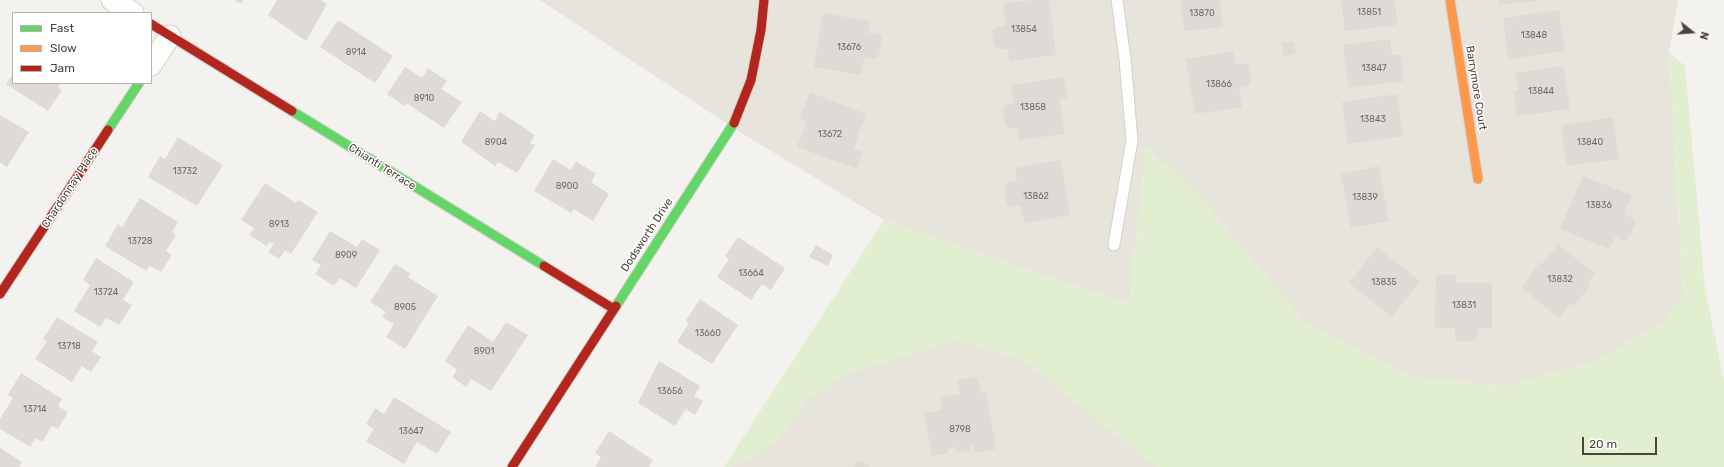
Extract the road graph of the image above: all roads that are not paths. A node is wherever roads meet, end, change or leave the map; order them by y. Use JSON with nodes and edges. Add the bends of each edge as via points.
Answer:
{"nodes":[{"id":1,"x":112,"y":0,"type":"edge"},
{"id":2,"x":764,"y":0,"type":"edge"},
{"id":3,"x":1117,"y":0,"type":"edge"},
{"id":4,"x":1450,"y":0,"type":"edge"},
{"id":5,"x":131,"y":12,"type":"edge"},
{"id":6,"x":152,"y":25,"type":"edge"},
{"id":7,"x":170,"y":36,"type":"junction"},
{"id":8,"x":152,"y":63,"type":"edge"},
{"id":9,"x":138,"y":84,"type":"edge"},
{"id":10,"x":1478,"y":179,"type":"dead end"},
{"id":11,"x":1114,"y":245,"type":"dead end"},
{"id":12,"x":0,"y":294,"type":"edge"},
{"id":13,"x":614,"y":309,"type":"junction"},
{"id":14,"x":512,"y":467,"type":"edge"}],
"edges":[{"from":1,"to":5,"type":"street"},
{"from":2,"to":13,"type":"street","name":"Dodsworth Drive","via":[[751,80],[732,127]]},
{"from":3,"to":11,"type":"lane","via":[[1132,140]]},
{"from":4,"to":10,"type":"street","name":"Barrymore Court"},
{"from":6,"to":7,"type":"street","name":"Chianti Terrace"},
{"from":7,"to":8,"type":"street"},
{"from":7,"to":13,"type":"street","name":"Chianti Terrace"},
{"from":9,"to":12,"type":"street","name":"Chardonnay Place"},
{"from":13,"to":14,"type":"street","name":"Dodsworth Drive"}]}
